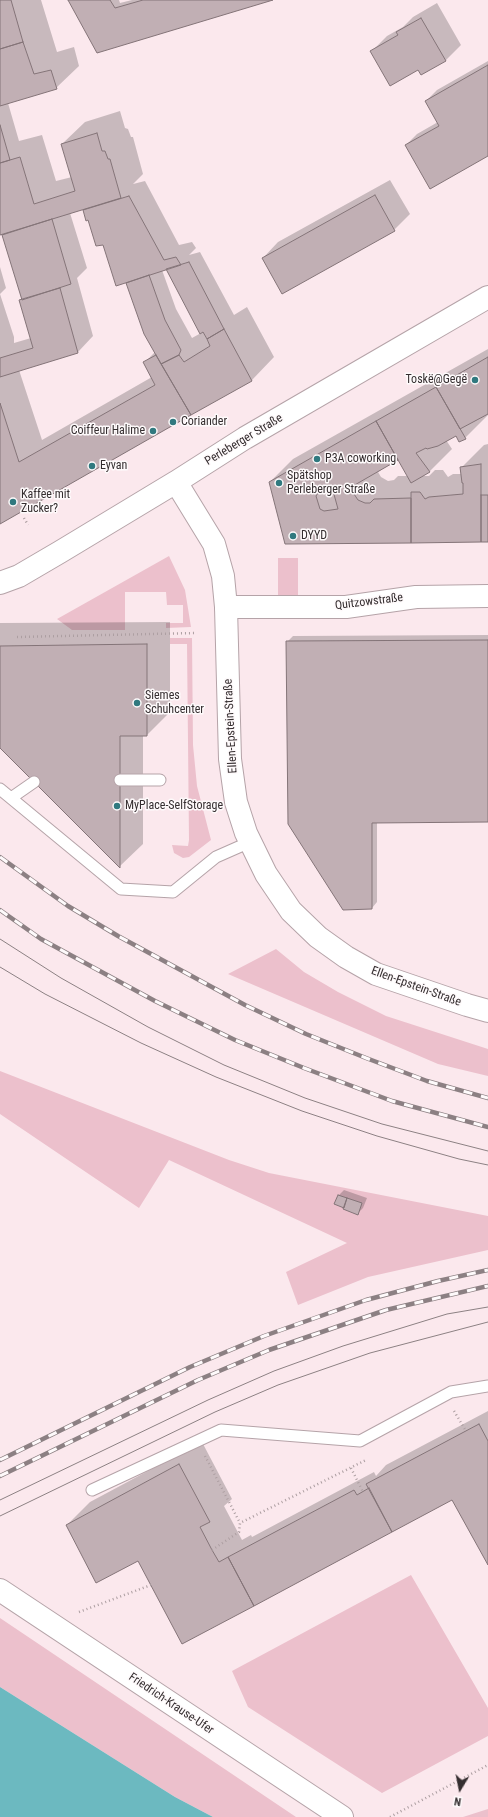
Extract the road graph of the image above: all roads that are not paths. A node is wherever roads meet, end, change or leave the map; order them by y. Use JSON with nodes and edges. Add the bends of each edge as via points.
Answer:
{"nodes":[{"id":1,"x":488,"y":297,"type":"edge"},
{"id":2,"x":176,"y":482,"type":"junction"},
{"id":3,"x":0,"y":583,"type":"edge"},
{"id":4,"x":488,"y":596,"type":"edge"},
{"id":5,"x":226,"y":607,"type":"junction"},
{"id":6,"x":120,"y":780,"type":"dead end"},
{"id":7,"x":160,"y":780,"type":"dead end"},
{"id":8,"x":34,"y":782,"type":"dead end"},
{"id":9,"x":0,"y":789,"type":"edge"},
{"id":10,"x":12,"y":798,"type":"junction"},
{"id":11,"x":250,"y":842,"type":"junction"},
{"id":12,"x":488,"y":1011,"type":"edge"},
{"id":13,"x":488,"y":1386,"type":"edge"},
{"id":14,"x":92,"y":1490,"type":"dead end"},
{"id":15,"x":0,"y":1590,"type":"edge"},
{"id":16,"x":342,"y":1817,"type":"edge"}],
"edges":[{"from":1,"to":2,"type":"main road","name":"Perleberger Straße","via":[[245,438]]},
{"from":2,"to":3,"type":"main road","name":"Perleberger Straße","via":[[19,576]]},
{"from":2,"to":5,"type":"main road","name":"Ellen-Epstein-Straße","via":[[214,544],[223,576]]},
{"from":4,"to":5,"type":"main road","name":"Quitzowstraße","via":[[416,597],[346,607]]},
{"from":5,"to":11,"type":"main road","name":"Ellen-Epstein-Straße","via":[[230,758],[236,802]]},
{"from":6,"to":7,"type":"lane"},
{"from":8,"to":10,"type":"lane"},
{"from":9,"to":10,"type":"lane"},
{"from":10,"to":11,"type":"lane","via":[[121,889],[173,892],[216,857]]},
{"from":11,"to":12,"type":"main road","name":"Ellen-Epstein-Straße","via":[[266,874],[291,911],[346,957],[376,974]]},
{"from":13,"to":14,"type":"lane","via":[[451,1392],[360,1441],[221,1430]]},
{"from":15,"to":16,"type":"main road","name":"Friedrich-Krause-Ufer"}]}
